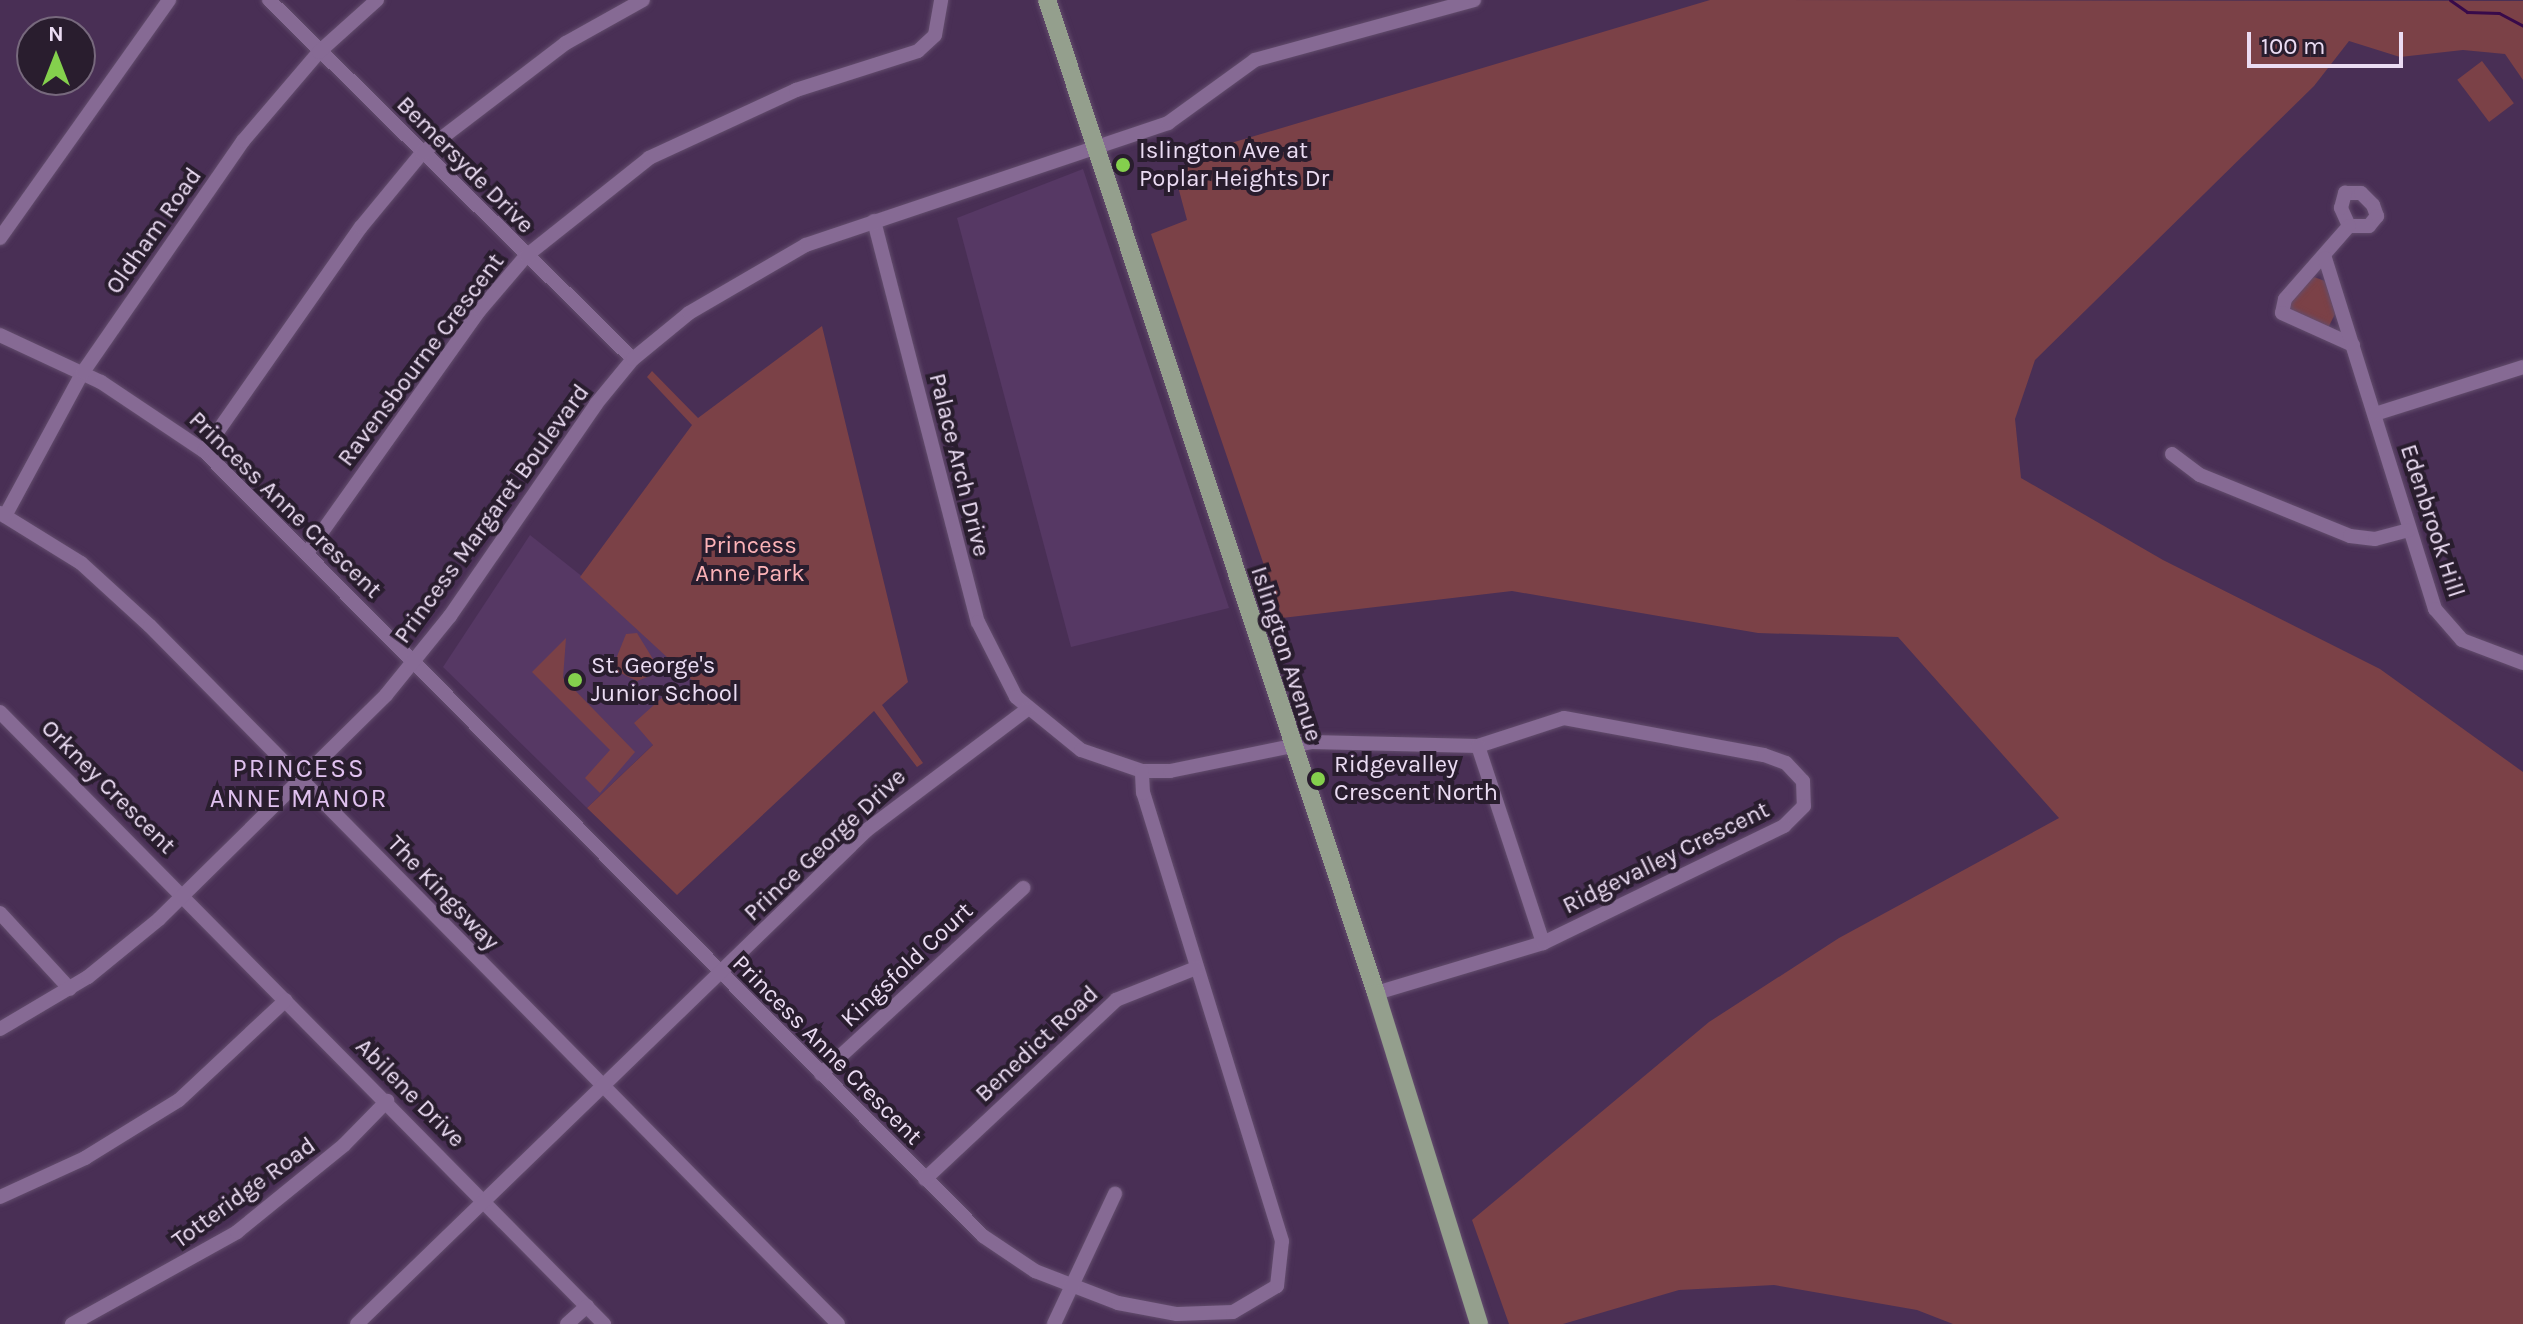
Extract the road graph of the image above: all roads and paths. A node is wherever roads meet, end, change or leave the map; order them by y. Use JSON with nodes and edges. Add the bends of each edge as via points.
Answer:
{"nodes":[{"id":1,"x":169,"y":0,"type":"edge"},
{"id":2,"x":269,"y":0,"type":"edge"},
{"id":3,"x":377,"y":0,"type":"edge"},
{"id":4,"x":643,"y":0,"type":"edge"},
{"id":5,"x":941,"y":0,"type":"edge"},
{"id":6,"x":1047,"y":0,"type":"edge"},
{"id":7,"x":1474,"y":0,"type":"edge"},
{"id":8,"x":319,"y":52,"type":"junction"},
{"id":9,"x":1095,"y":148,"type":"junction"},
{"id":10,"x":422,"y":153,"type":"junction"},
{"id":11,"x":874,"y":221,"type":"junction"},
{"id":12,"x":2349,"y":226,"type":"dead end"},
{"id":13,"x":0,"y":238,"type":"edge"},
{"id":14,"x":526,"y":256,"type":"junction"},
{"id":15,"x":2325,"y":258,"type":"junction"},
{"id":16,"x":0,"y":335,"type":"edge"},
{"id":17,"x":2353,"y":345,"type":"junction"},
{"id":18,"x":633,"y":359,"type":"junction"},
{"id":19,"x":2523,"y":367,"type":"edge"},
{"id":20,"x":83,"y":372,"type":"junction"},
{"id":21,"x":2375,"y":414,"type":"junction"},
{"id":22,"x":204,"y":451,"type":"junction"},
{"id":23,"x":2172,"y":454,"type":"dead end"},
{"id":24,"x":2,"y":514,"type":"edge"},
{"id":25,"x":2409,"y":530,"type":"junction"},
{"id":26,"x":307,"y":553,"type":"junction"},
{"id":27,"x":414,"y":662,"type":"junction"},
{"id":28,"x":2523,"y":663,"type":"edge"},
{"id":29,"x":1026,"y":710,"type":"junction"},
{"id":30,"x":0,"y":712,"type":"edge"},
{"id":31,"x":1291,"y":745,"type":"junction"},
{"id":32,"x":1478,"y":746,"type":"junction"},
{"id":33,"x":1142,"y":771,"type":"junction"},
{"id":34,"x":301,"y":779,"type":"junction"},
{"id":35,"x":1023,"y":888,"type":"dead end"},
{"id":36,"x":184,"y":894,"type":"junction"},
{"id":37,"x":0,"y":913,"type":"edge"},
{"id":38,"x":1543,"y":943,"type":"junction"},
{"id":39,"x":1196,"y":968,"type":"junction"},
{"id":40,"x":719,"y":972,"type":"junction"},
{"id":41,"x":70,"y":989,"type":"junction"},
{"id":42,"x":1376,"y":993,"type":"junction"},
{"id":43,"x":286,"y":1000,"type":"junction"},
{"id":44,"x":0,"y":1029,"type":"edge"},
{"id":45,"x":821,"y":1074,"type":"junction"},
{"id":46,"x":603,"y":1088,"type":"junction"},
{"id":47,"x":387,"y":1101,"type":"junction"},
{"id":48,"x":925,"y":1179,"type":"junction"},
{"id":49,"x":1115,"y":1194,"type":"dead end"},
{"id":50,"x":0,"y":1197,"type":"edge"},
{"id":51,"x":485,"y":1199,"type":"junction"},
{"id":52,"x":1070,"y":1285,"type":"junction"},
{"id":53,"x":587,"y":1306,"type":"junction"},
{"id":54,"x":72,"y":1324,"type":"edge"},
{"id":55,"x":357,"y":1324,"type":"edge"},
{"id":56,"x":567,"y":1324,"type":"edge"},
{"id":57,"x":604,"y":1324,"type":"edge"},
{"id":58,"x":838,"y":1324,"type":"edge"},
{"id":59,"x":1054,"y":1324,"type":"edge"},
{"id":60,"x":1479,"y":1324,"type":"edge"}],
"edges":[{"from":1,"to":13,"type":"street"},
{"from":2,"to":8,"type":"street","name":"Bemersyde Drive"},
{"from":3,"to":8,"type":"street","name":"Oldham Road"},
{"from":4,"to":10,"type":"street","via":[[566,43]]},
{"from":5,"to":14,"type":"street","name":"Ravensbourne Crescent","via":[[935,35],[918,51],[796,90],[649,158]]},
{"from":6,"to":9,"type":"main road","name":"Islington Avenue"},
{"from":7,"to":9,"type":"street","name":"Princess Margaret Boulevard","via":[[1255,60],[1179,117]]},
{"from":8,"to":10,"type":"street","name":"Bemersyde Drive"},
{"from":8,"to":20,"type":"street","name":"Oldham Road","via":[[243,141]]},
{"from":9,"to":11,"type":"street","name":"Princess Margaret Boulevard"},
{"from":9,"to":31,"type":"main road","name":"Islington Avenue"},
{"from":10,"to":14,"type":"street","name":"Bemersyde Drive"},
{"from":10,"to":22,"type":"street","via":[[342,252]]},
{"from":11,"to":18,"type":"street","name":"Princess Margaret Boulevard","via":[[748,274]]},
{"from":11,"to":29,"type":"street","name":"Palace Arch Drive","via":[[968,591],[994,658]]},
{"from":12,"to":15,"type":"street"},
{"from":14,"to":18,"type":"street","name":"Bemersyde Drive"},
{"from":14,"to":26,"type":"street","name":"Ravensbourne Crescent","via":[[480,310]]},
{"from":15,"to":17,"type":"street","name":"Edenbrook Hill"},
{"from":15,"to":17,"type":"street","via":[[2285,299],[2282,313]]},
{"from":16,"to":20,"type":"street","name":"Princess Anne Crescent"},
{"from":17,"to":21,"type":"street","name":"Edenbrook Hill"},
{"from":18,"to":27,"type":"street","name":"Princess Margaret Boulevard"},
{"from":19,"to":21,"type":"street"},
{"from":20,"to":22,"type":"street","name":"Princess Anne Crescent"},
{"from":20,"to":24,"type":"street","name":"Oldham Road"},
{"from":21,"to":25,"type":"street","name":"Edenbrook Hill"},
{"from":22,"to":26,"type":"street","name":"Princess Anne Crescent"},
{"from":23,"to":25,"type":"street","via":[[2200,475],[2350,536],[2375,539]]},
{"from":24,"to":34,"type":"street","name":"The Kingsway","via":[[115,592]]},
{"from":25,"to":28,"type":"street","name":"Edenbrook Hill","via":[[2445,626],[2462,640]]},
{"from":26,"to":27,"type":"street","name":"Princess Anne Crescent"},
{"from":27,"to":34,"type":"street","name":"Princess Margaret Boulevard"},
{"from":27,"to":40,"type":"street","name":"Princess Anne Crescent"},
{"from":29,"to":33,"type":"street","via":[[1081,750]]},
{"from":29,"to":40,"type":"street","name":"Prince George Drive","via":[[894,805]]},
{"from":30,"to":36,"type":"street","name":"Orkney Crescent"},
{"from":31,"to":32,"type":"street","name":"Ridgevalley Crescent","via":[[1347,739],[1426,749]]},
{"from":31,"to":33,"type":"street","via":[[1210,767]]},
{"from":31,"to":42,"type":"main road","name":"Islington Avenue"},
{"from":32,"to":38,"type":"street"},
{"from":32,"to":38,"type":"street","name":"Ridgevalley Crescent","via":[[1523,728],[1576,718],[1779,759],[1803,781],[1804,806],[1796,818]]},
{"from":33,"to":39,"type":"street","name":"Princess Anne Crescent"},
{"from":34,"to":36,"type":"street","name":"Princess Margaret Boulevard"},
{"from":34,"to":46,"type":"street","name":"The Kingsway"},
{"from":35,"to":45,"type":"street","name":"Kingsfold Court"},
{"from":36,"to":41,"type":"street","name":"Princess Margaret Boulevard"},
{"from":36,"to":43,"type":"street","name":"Abilene Drive"},
{"from":37,"to":41,"type":"street"},
{"from":38,"to":42,"type":"street","name":"Ridgevalley Crescent"},
{"from":39,"to":48,"type":"street","name":"Benedict Road","via":[[1116,1000]]},
{"from":39,"to":52,"type":"street","name":"Princess Anne Crescent","via":[[1275,1215],[1282,1274],[1264,1298],[1213,1314],[1146,1310]]},
{"from":40,"to":45,"type":"street","name":"Princess Anne Crescent"},
{"from":40,"to":46,"type":"street","name":"Prince George Drive"},
{"from":41,"to":44,"type":"street","name":"Princess Margaret Boulevard"},
{"from":42,"to":60,"type":"main road","name":"Islington Avenue"},
{"from":43,"to":47,"type":"street","name":"Abilene Drive"},
{"from":43,"to":50,"type":"street","via":[[250,1040],[168,1108],[85,1158]]},
{"from":45,"to":48,"type":"street","name":"Princess Anne Crescent"},
{"from":46,"to":51,"type":"street","name":"Prince George Drive"},
{"from":46,"to":58,"type":"street","name":"The Kingsway"},
{"from":47,"to":51,"type":"street","name":"Abilene Drive"},
{"from":47,"to":54,"type":"street","name":"Totteridge Road","via":[[344,1145],[237,1232]]},
{"from":48,"to":52,"type":"street","name":"Princess Anne Crescent","via":[[1001,1250]]},
{"from":49,"to":52,"type":"street"},
{"from":51,"to":53,"type":"street","name":"Abilene Drive"},
{"from":51,"to":55,"type":"street","name":"Prince George Drive"},
{"from":52,"to":59,"type":"street"},
{"from":53,"to":56,"type":"street"},
{"from":53,"to":57,"type":"street","name":"Abilene Drive"}]}
